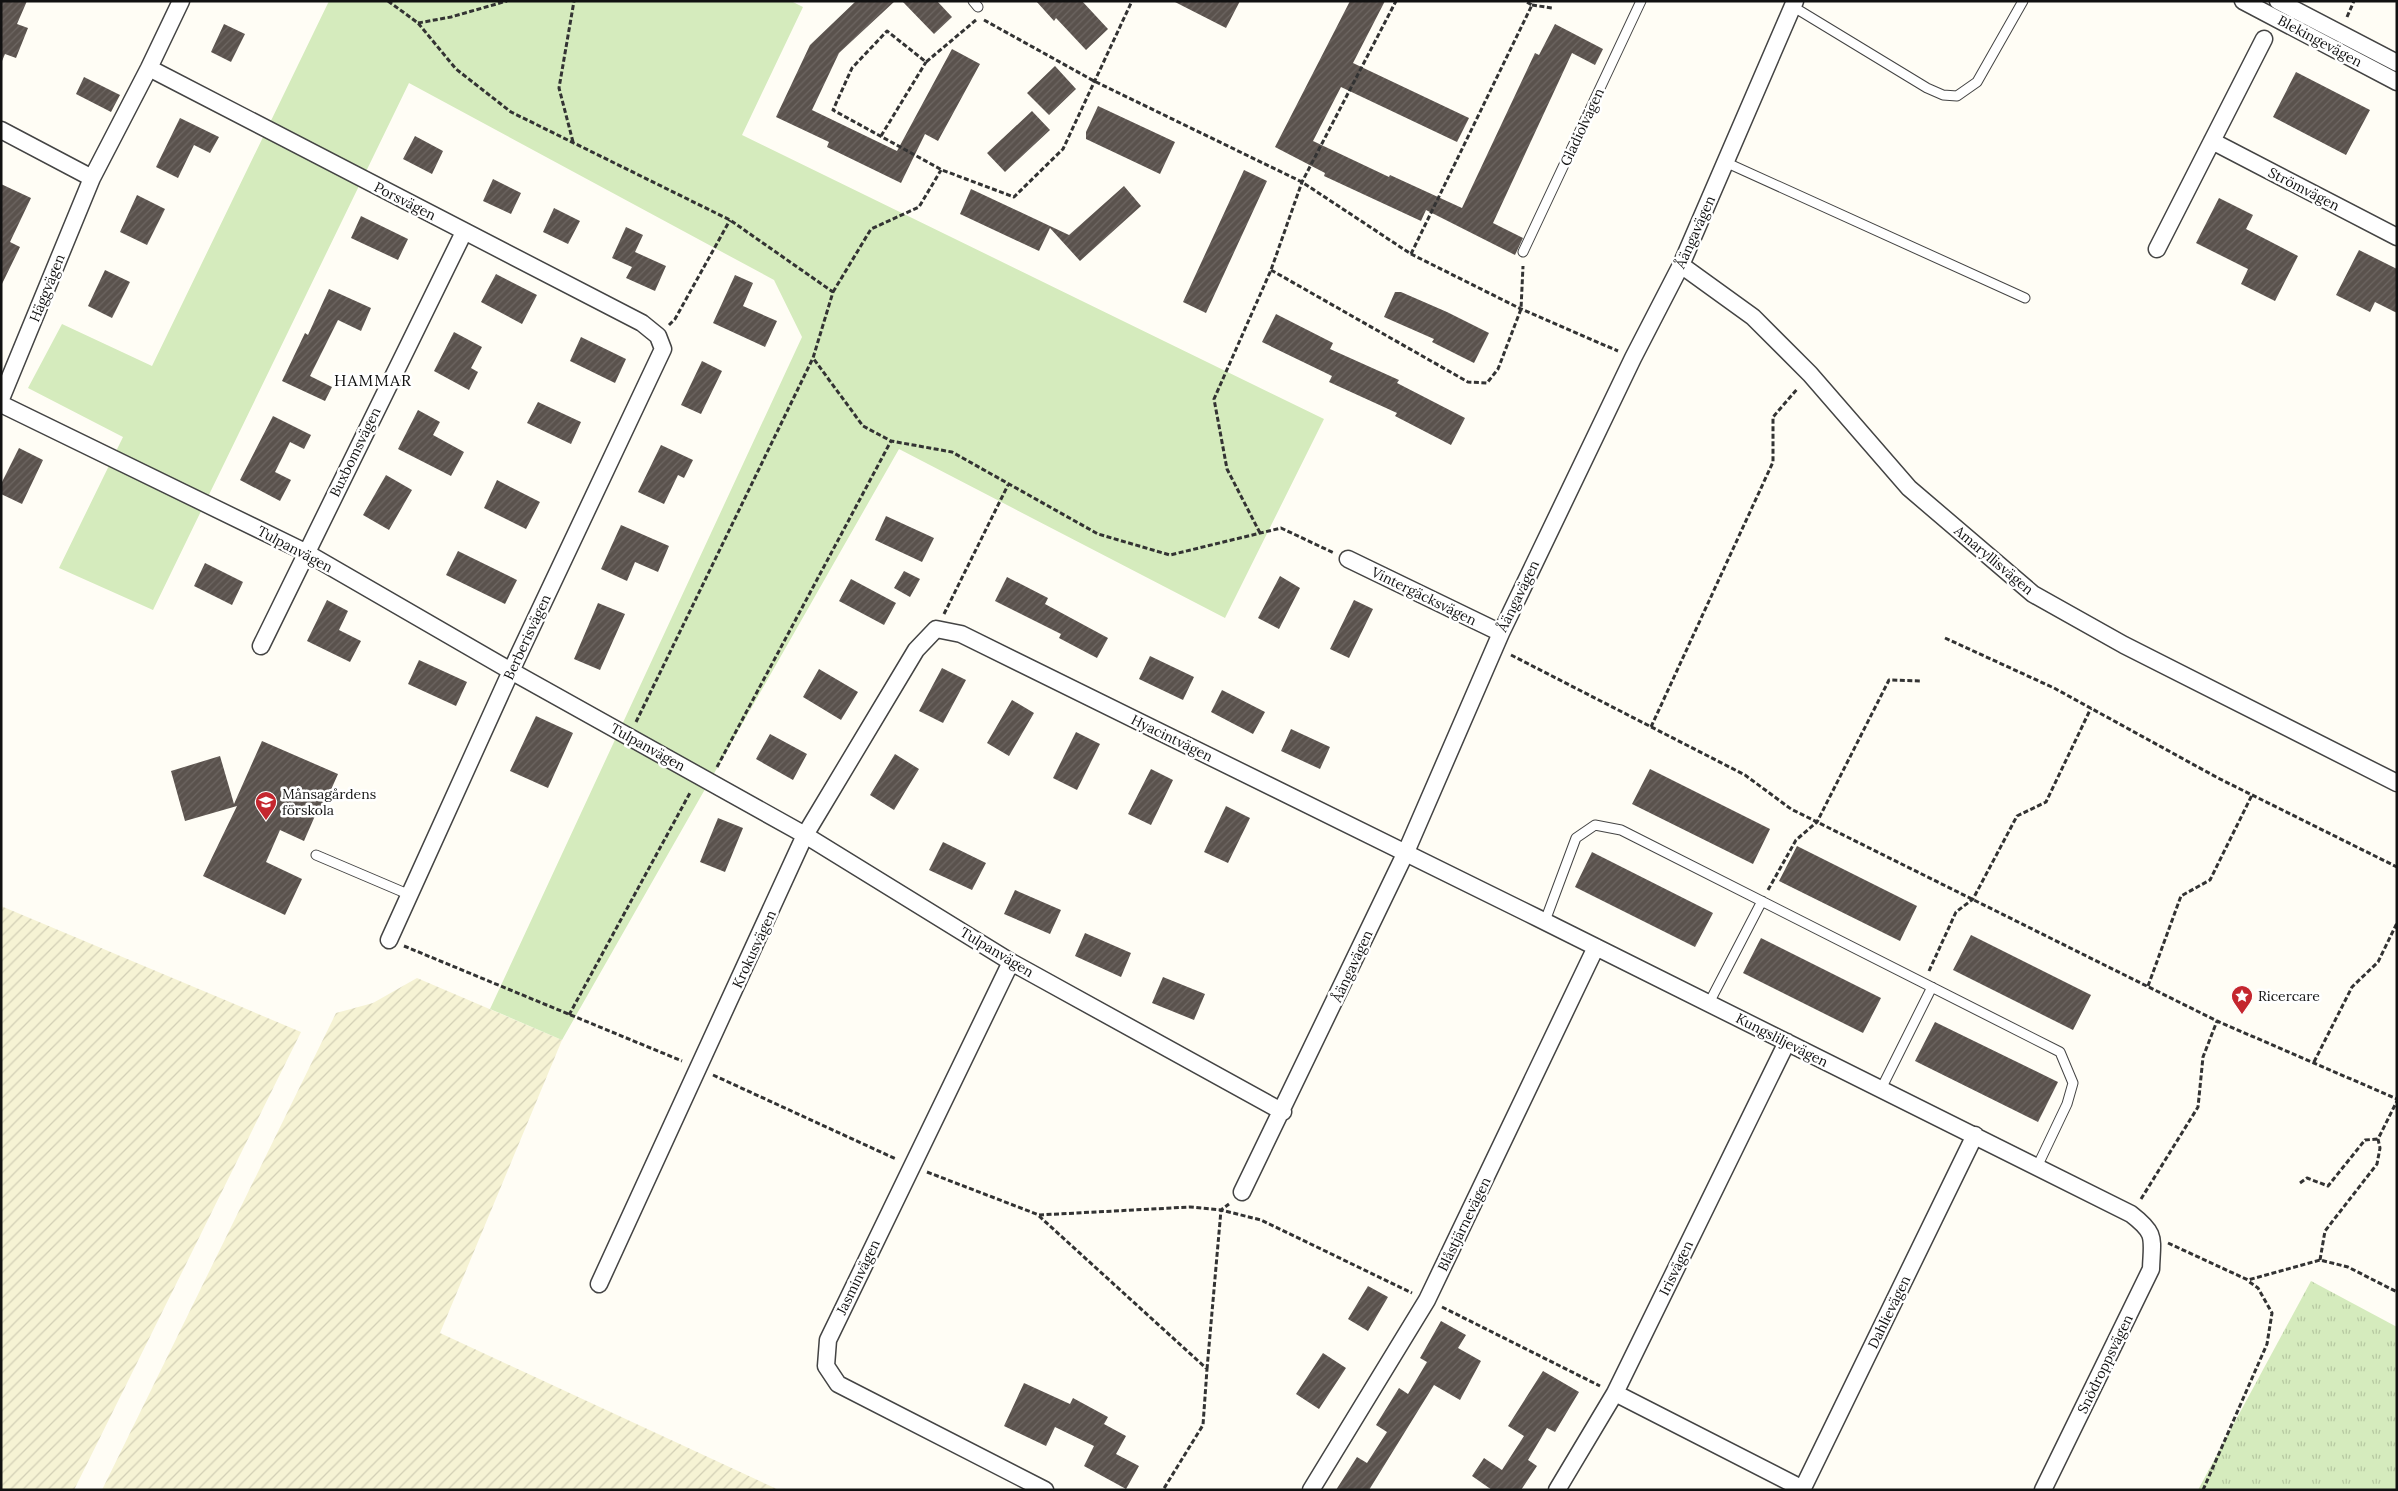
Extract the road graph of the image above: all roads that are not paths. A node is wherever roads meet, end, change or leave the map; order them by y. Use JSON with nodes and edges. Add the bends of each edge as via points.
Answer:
{"nodes":[{"id":1,"x":180,"y":1,"type":"edge"},
{"id":2,"x":1641,"y":1,"type":"edge"},
{"id":3,"x":2023,"y":1,"type":"edge"},
{"id":4,"x":2243,"y":1,"type":"edge"},
{"id":5,"x":2278,"y":1,"type":"edge"},
{"id":6,"x":1790,"y":3,"type":"edge"},
{"id":7,"x":2264,"y":39,"type":"dead end"},
{"id":8,"x":2397,"y":63,"type":"edge"},
{"id":9,"x":150,"y":68,"type":"junction"},
{"id":10,"x":2397,"y":82,"type":"edge"},
{"id":11,"x":1,"y":130,"type":"edge"},
{"id":12,"x":2212,"y":142,"type":"junction"},
{"id":13,"x":1725,"y":162,"type":"junction"},
{"id":14,"x":92,"y":178,"type":"junction"},
{"id":15,"x":464,"y":232,"type":"junction"},
{"id":16,"x":2397,"y":237,"type":"edge"},
{"id":17,"x":2157,"y":249,"type":"dead end"},
{"id":18,"x":1523,"y":252,"type":"road end"},
{"id":19,"x":1681,"y":265,"type":"junction"},
{"id":20,"x":2025,"y":298,"type":"dead end"},
{"id":21,"x":658,"y":336,"type":"joint"},
{"id":22,"x":1,"y":399,"type":"edge"},
{"id":23,"x":1,"y":404,"type":"edge"},
{"id":24,"x":305,"y":552,"type":"junction"},
{"id":25,"x":1348,"y":560,"type":"road end"},
{"id":26,"x":936,"y":629,"type":"joint"},
{"id":27,"x":1498,"y":640,"type":"junction"},
{"id":28,"x":261,"y":646,"type":"dead end"},
{"id":29,"x":511,"y":671,"type":"junction"},
{"id":30,"x":2397,"y":783,"type":"edge"},
{"id":31,"x":805,"y":835,"type":"junction"},
{"id":32,"x":1406,"y":852,"type":"junction"},
{"id":33,"x":316,"y":855,"type":"dead end"},
{"id":34,"x":410,"y":895,"type":"junction"},
{"id":35,"x":1762,"y":901,"type":"junction"},
{"id":36,"x":1545,"y":921,"type":"junction"},
{"id":37,"x":389,"y":940,"type":"road end"},
{"id":38,"x":1596,"y":947,"type":"junction"},
{"id":39,"x":1011,"y":962,"type":"junction"},
{"id":40,"x":1928,"y":985,"type":"junction"},
{"id":41,"x":1709,"y":1003,"type":"junction"},
{"id":42,"x":1787,"y":1042,"type":"junction"},
{"id":43,"x":1881,"y":1089,"type":"junction"},
{"id":44,"x":1283,"y":1112,"type":"junction"},
{"id":45,"x":1975,"y":1135,"type":"junction"},
{"id":46,"x":2037,"y":1167,"type":"junction"},
{"id":47,"x":1242,"y":1192,"type":"dead end"},
{"id":48,"x":2152,"y":1234,"type":"joint"},
{"id":49,"x":599,"y":1284,"type":"dead end"},
{"id":50,"x":1615,"y":1393,"type":"junction"},
{"id":51,"x":1803,"y":1489,"type":"edge"},
{"id":52,"x":1045,"y":1490,"type":"edge"},
{"id":53,"x":1310,"y":1490,"type":"edge"},
{"id":54,"x":1557,"y":1490,"type":"edge"},
{"id":55,"x":2043,"y":1490,"type":"edge"}],
"edges":[{"from":1,"to":9,"type":"street","name":"Häggvägen"},
{"from":2,"to":18,"type":"lane","name":"Gladiolvägen"},
{"from":3,"to":6,"type":"lane","via":[[1977,82],[1957,96],[1943,95],[1927,88]]},
{"from":4,"to":10,"type":"street","name":"Blekingevägen"},
{"from":5,"to":8,"type":"street","name":"Blekingevägen"},
{"from":6,"to":13,"type":"street","name":"Åängavägen"},
{"from":7,"to":12,"type":"street"},
{"from":9,"to":14,"type":"street","name":"Häggvägen"},
{"from":9,"to":15,"type":"street","name":"Porsvägen"},
{"from":11,"to":14,"type":"street"},
{"from":12,"to":16,"type":"street","name":"Strömvägen"},
{"from":12,"to":17,"type":"street"},
{"from":13,"to":19,"type":"street","name":"Åängavägen"},
{"from":13,"to":20,"type":"lane"},
{"from":14,"to":22,"type":"street","name":"Häggvägen"},
{"from":15,"to":21,"type":"street","name":"Porsvägen","via":[[642,323]]},
{"from":15,"to":24,"type":"street","name":"Buxbomsvägen"},
{"from":19,"to":27,"type":"street","name":"Åängavägen"},
{"from":19,"to":30,"type":"street","name":"Amaryllisvägen","via":[[1753,317],[1810,374],[1909,488],[2033,594],[2124,645]]},
{"from":21,"to":29,"type":"street","name":"Berberisvägen","via":[[663,349]]},
{"from":23,"to":24,"type":"street","name":"Tulpanvägen"},
{"from":24,"to":28,"type":"street","name":"Buxbomsvägen"},
{"from":24,"to":29,"type":"street","name":"Tulpanvägen"},
{"from":25,"to":27,"type":"street","name":"Vintergäcksvägen"},
{"from":26,"to":31,"type":"street","name":"Krokusvägen","via":[[916,650]]},
{"from":26,"to":32,"type":"street","name":"Hyacintvägen","via":[[961,634]]},
{"from":27,"to":32,"type":"street","name":"Åängavägen"},
{"from":29,"to":31,"type":"street","name":"Tulpanvägen"},
{"from":29,"to":34,"type":"street","name":"Berberisvägen"},
{"from":31,"to":39,"type":"street","name":"Tulpanvägen"},
{"from":31,"to":49,"type":"street","name":"Krokusvägen"},
{"from":32,"to":36,"type":"street","name":"Kungsliljevägen"},
{"from":32,"to":44,"type":"street","name":"Åängavägen"},
{"from":33,"to":34,"type":"lane"},
{"from":34,"to":37,"type":"street","name":"Berberisvägen"},
{"from":35,"to":36,"type":"lane","via":[[1621,830],[1595,825],[1576,838]]},
{"from":35,"to":40,"type":"lane"},
{"from":35,"to":41,"type":"lane"},
{"from":36,"to":38,"type":"street","name":"Kungsliljevägen"},
{"from":38,"to":41,"type":"street","name":"Kungsliljevägen"},
{"from":38,"to":53,"type":"street","name":"Blåstjärnevägen","via":[[1427,1300]]},
{"from":39,"to":44,"type":"street","name":"Tulpanvägen"},
{"from":39,"to":52,"type":"street","name":"Jasminvägen","via":[[828,1340],[826,1366],[838,1384]]},
{"from":40,"to":43,"type":"lane"},
{"from":40,"to":46,"type":"lane","via":[[2060,1052],[2073,1084],[2068,1104]]},
{"from":41,"to":42,"type":"street","name":"Kungsliljevägen"},
{"from":42,"to":43,"type":"street","name":"Kungsliljevägen"},
{"from":42,"to":50,"type":"street","name":"Irisvägen"},
{"from":43,"to":45,"type":"street","name":"Kungsliljevägen"},
{"from":44,"to":47,"type":"street","name":"Åängavägen"},
{"from":45,"to":46,"type":"street","name":"Kungsliljevägen"},
{"from":45,"to":51,"type":"street","name":"Dahlievägen"},
{"from":46,"to":48,"type":"street","name":"Kungsliljevägen","via":[[2131,1214]]},
{"from":48,"to":55,"type":"street","name":"Snödroppsvägen","via":[[2151,1269]]},
{"from":50,"to":51,"type":"street","name":"Dahlievägen"},
{"from":50,"to":54,"type":"street","name":"Irisvägen"}]}
